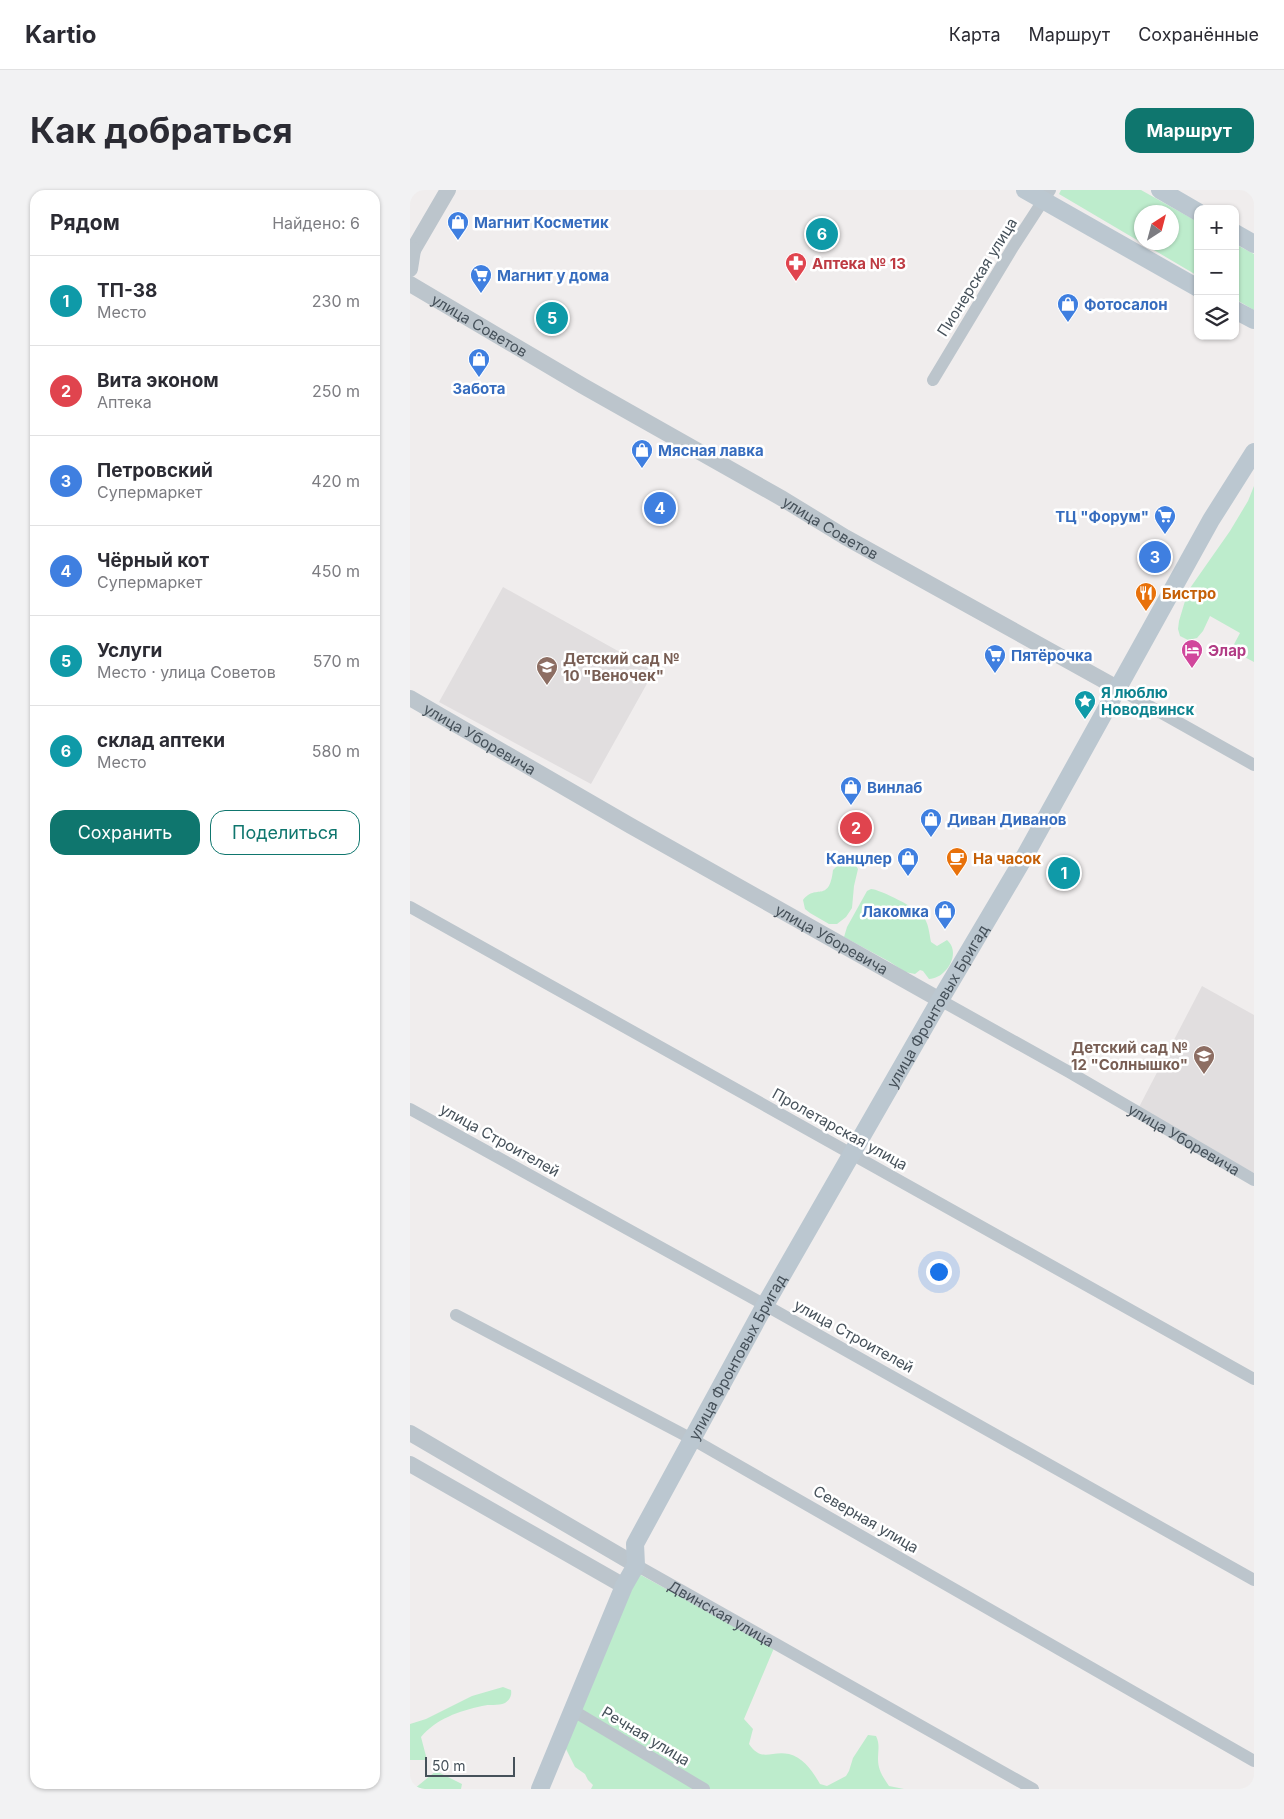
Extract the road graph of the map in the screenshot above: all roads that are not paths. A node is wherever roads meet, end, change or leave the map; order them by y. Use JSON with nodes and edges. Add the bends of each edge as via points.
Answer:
{"nodes":[{"id":1,"x":448,"y":190,"type":"edge"},
{"id":2,"x":1025,"y":190,"type":"edge"},
{"id":3,"x":1160,"y":190,"type":"edge"},
{"id":4,"x":1047,"y":195,"type":"edge"},
{"id":5,"x":1194,"y":210,"type":"edge"},
{"id":6,"x":1239,"y":235,"type":"edge"},
{"id":7,"x":1254,"y":244,"type":"edge"},
{"id":8,"x":412,"y":251,"type":"edge"},
{"id":9,"x":410,"y":269,"type":"edge"},
{"id":10,"x":410,"y":284,"type":"edge"},
{"id":11,"x":1194,"y":286,"type":"edge"},
{"id":12,"x":1239,"y":312,"type":"edge"},
{"id":13,"x":1254,"y":320,"type":"edge"},
{"id":14,"x":933,"y":380,"type":"dead end"},
{"id":15,"x":1254,"y":452,"type":"edge"},
{"id":16,"x":1119,"y":689,"type":"junction"},
{"id":17,"x":410,"y":698,"type":"edge"},
{"id":18,"x":1254,"y":765,"type":"edge"},
{"id":19,"x":410,"y":907,"type":"edge"},
{"id":20,"x":940,"y":1000,"type":"junction"},
{"id":21,"x":410,"y":1109,"type":"edge"},
{"id":22,"x":852,"y":1154,"type":"junction"},
{"id":23,"x":1254,"y":1180,"type":"edge"},
{"id":24,"x":765,"y":1305,"type":"junction"},
{"id":25,"x":456,"y":1315,"type":"dead end"},
{"id":26,"x":1254,"y":1379,"type":"edge"},
{"id":27,"x":410,"y":1433,"type":"edge"},
{"id":28,"x":692,"y":1439,"type":"junction"},
{"id":29,"x":410,"y":1464,"type":"edge"},
{"id":30,"x":636,"y":1565,"type":"junction"},
{"id":31,"x":1254,"y":1580,"type":"edge"},
{"id":32,"x":624,"y":1586,"type":"junction"},
{"id":33,"x":572,"y":1710,"type":"junction"},
{"id":34,"x":1254,"y":1761,"type":"edge"},
{"id":35,"x":540,"y":1789,"type":"edge"},
{"id":36,"x":704,"y":1789,"type":"edge"},
{"id":37,"x":1034,"y":1789,"type":"edge"}],
"edges":[{"from":1,"to":8,"type":"street"},
{"from":2,"to":4,"type":"main road"},
{"from":3,"to":5,"type":"main road"},
{"from":4,"to":11,"type":"main road"},
{"from":4,"to":14,"type":"street","name":"Пионерская улица"},
{"from":6,"to":7,"type":"main road"},
{"from":8,"to":9,"type":"street"},
{"from":10,"to":16,"type":"street","name":"улица Советов","via":[[846,537]]},
{"from":12,"to":13,"type":"main road"},
{"from":15,"to":16,"type":"main road","name":"улица Фронтовых Бригад","via":[[1211,520]]},
{"from":16,"to":18,"type":"street","name":"улица Советов"},
{"from":16,"to":20,"type":"main road","name":"улица Фронтовых Бригад"},
{"from":17,"to":20,"type":"street","name":"улица Уборевича"},
{"from":19,"to":22,"type":"street","name":"Пролетарская улица"},
{"from":20,"to":22,"type":"main road","name":"улица Фронтовых Бригад"},
{"from":20,"to":23,"type":"street","name":"улица Уборевича"},
{"from":21,"to":24,"type":"street","name":"улица Строителей"},
{"from":22,"to":24,"type":"main road","name":"улица Фронтовых Бригад"},
{"from":22,"to":26,"type":"street","name":"Пролетарская улица"},
{"from":24,"to":28,"type":"main road","name":"улица Фронтовых Бригад"},
{"from":24,"to":31,"type":"street","name":"улица Строителей"},
{"from":25,"to":28,"type":"street","name":"Северная улица"},
{"from":27,"to":30,"type":"street","name":"Двинская улица"},
{"from":28,"to":30,"type":"main road","name":"улица Фронтовых Бригад","via":[[635,1544]]},
{"from":28,"to":34,"type":"street","name":"Северная улица"},
{"from":29,"to":32,"type":"street"},
{"from":30,"to":32,"type":"main road"},
{"from":30,"to":37,"type":"street","name":"Двинская улица"},
{"from":32,"to":33,"type":"main road"},
{"from":33,"to":35,"type":"main road"},
{"from":33,"to":36,"type":"street","name":"Речная улица"}]}
